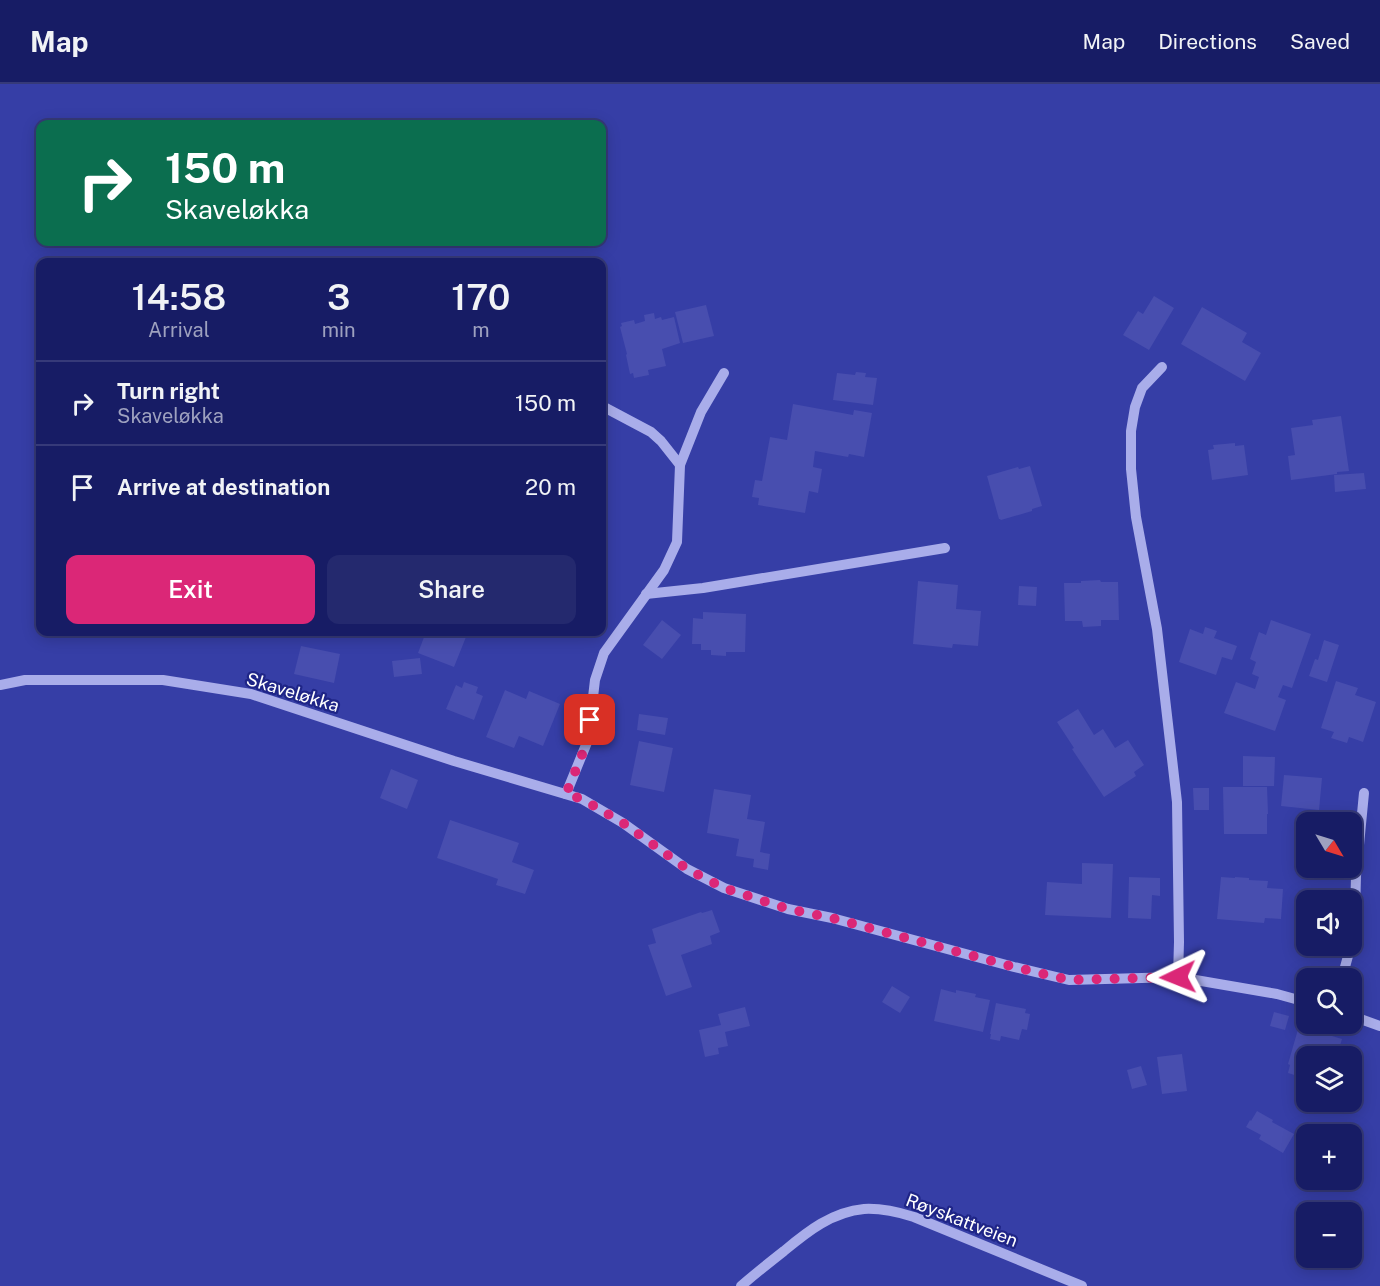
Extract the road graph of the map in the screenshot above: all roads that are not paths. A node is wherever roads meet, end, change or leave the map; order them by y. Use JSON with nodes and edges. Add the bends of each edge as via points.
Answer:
{"nodes":[{"id":1,"x":1162,"y":366,"type":"dead end"},
{"id":2,"x":724,"y":373,"type":"dead end"},
{"id":3,"x":606,"y":408,"type":"edge"},
{"id":4,"x":680,"y":465,"type":"junction"},
{"id":5,"x":945,"y":548,"type":"dead end"},
{"id":6,"x":646,"y":594,"type":"junction"},
{"id":7,"x":0,"y":685,"type":"edge"},
{"id":8,"x":1364,"y":793,"type":"dead end"},
{"id":9,"x":566,"y":794,"type":"junction"},
{"id":10,"x":1356,"y":890,"type":"edge"},
{"id":11,"x":1178,"y":977,"type":"junction"},
{"id":12,"x":1296,"y":999,"type":"edge"},
{"id":13,"x":1362,"y":1020,"type":"edge"},
{"id":14,"x":1380,"y":1026,"type":"edge"},
{"id":15,"x":741,"y":1286,"type":"edge"},
{"id":16,"x":1082,"y":1286,"type":"edge"}],
"edges":[{"from":1,"to":11,"type":"street","via":[[1142,388],[1135,407],[1131,469],[1157,629],[1177,802]]},
{"from":2,"to":4,"type":"street","via":[[701,412]]},
{"from":3,"to":4,"type":"street","via":[[651,432]]},
{"from":4,"to":6,"type":"street","via":[[677,542],[664,570]]},
{"from":5,"to":6,"type":"street"},
{"from":6,"to":9,"type":"street","via":[[604,653],[595,680],[588,740]]},
{"from":7,"to":9,"type":"street","name":"Skaveløkka","via":[[25,680],[164,680],[251,694]]},
{"from":8,"to":10,"type":"street"},
{"from":9,"to":11,"type":"street","name":"Skaveløkka","via":[[623,823],[687,869],[724,888],[788,909],[1069,980]]},
{"from":11,"to":12,"type":"street","name":"Skaveløkka"},
{"from":13,"to":14,"type":"street"},
{"from":15,"to":16,"type":"street","name":"Røyskattveien","via":[[809,1230],[839,1214],[864,1209],[914,1216]]}]}
